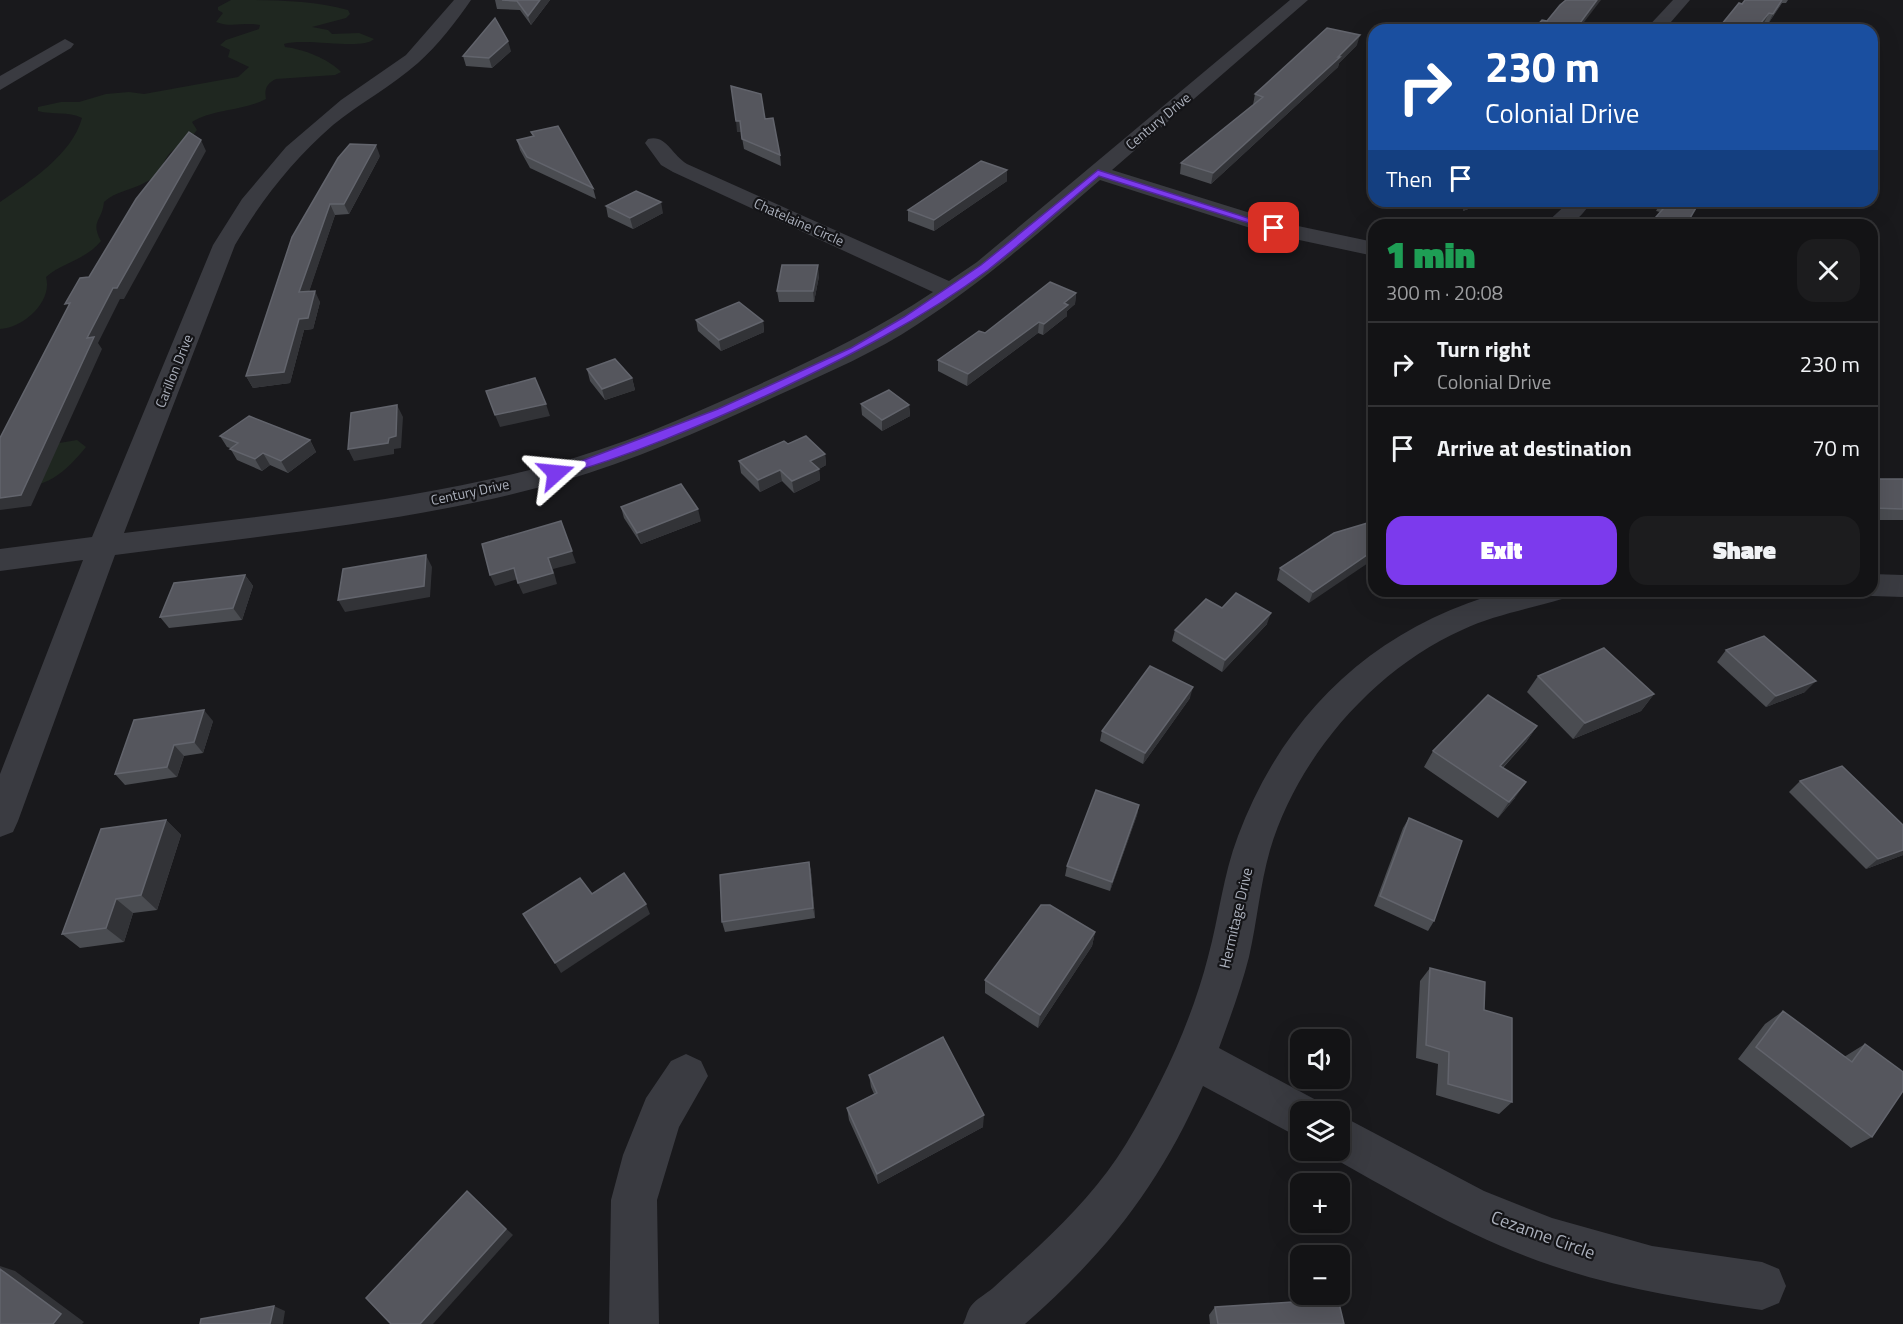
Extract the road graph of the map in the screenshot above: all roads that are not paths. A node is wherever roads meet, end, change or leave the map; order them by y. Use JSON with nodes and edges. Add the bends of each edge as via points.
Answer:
{"nodes":[{"id":1,"x":463,"y":0,"type":"edge"},
{"id":2,"x":1300,"y":0,"type":"edge"},
{"id":3,"x":1682,"y":0,"type":"edge"},
{"id":4,"x":1660,"y":24,"type":"edge"},
{"id":5,"x":65,"y":44,"type":"dead end"},
{"id":6,"x":0,"y":84,"type":"edge"},
{"id":7,"x":655,"y":143,"type":"dead end"},
{"id":8,"x":1098,"y":172,"type":"junction"},
{"id":9,"x":1576,"y":207,"type":"edge"},
{"id":10,"x":1564,"y":219,"type":"edge"},
{"id":11,"x":1368,"y":248,"type":"edge"},
{"id":12,"x":951,"y":291,"type":"junction"},
{"id":13,"x":104,"y":545,"type":"junction"},
{"id":14,"x":0,"y":560,"type":"edge"},
{"id":15,"x":1524,"y":597,"type":"edge"},
{"id":16,"x":0,"y":821,"type":"edge"},
{"id":17,"x":1193,"y":1057,"type":"junction"},
{"id":18,"x":686,"y":1076,"type":"dead end"},
{"id":19,"x":1290,"y":1110,"type":"edge"},
{"id":20,"x":1350,"y":1143,"type":"edge"},
{"id":21,"x":1762,"y":1286,"type":"dead end"},
{"id":22,"x":634,"y":1324,"type":"edge"},
{"id":23,"x":988,"y":1324,"type":"edge"}],
"edges":[{"from":1,"to":13,"type":"street","name":"Carillon Drive","via":[[410,60],[325,122],[252,196],[224,244]]},
{"from":2,"to":8,"type":"street","name":"Century Drive"},
{"from":3,"to":4,"type":"street"},
{"from":5,"to":6,"type":"street"},
{"from":7,"to":12,"type":"street","name":"Chatelaine Circle","via":[[668,161],[680,168]]},
{"from":8,"to":11,"type":"street","via":[[1274,228]]},
{"from":8,"to":12,"type":"street","name":"Century Drive"},
{"from":9,"to":10,"type":"street"},
{"from":12,"to":13,"type":"street","name":"Century Drive","via":[[855,350],[789,382],[635,447],[556,473],[380,510]]},
{"from":13,"to":14,"type":"street","name":"Century Drive"},
{"from":13,"to":16,"type":"street","name":"Carillon Drive"},
{"from":15,"to":17,"type":"street","name":"Hermitage Drive","via":[[1447,623],[1396,655],[1343,698],[1306,741],[1252,848],[1227,960]]},
{"from":17,"to":19,"type":"street"},
{"from":17,"to":23,"type":"street","name":"Hermitage Drive","via":[[1156,1137],[1108,1209],[1047,1273]]},
{"from":18,"to":22,"type":"street","via":[[662,1114],[634,1200]]},
{"from":20,"to":21,"type":"street","name":"Cezanne Circle","via":[[1469,1208],[1552,1242],[1652,1270]]}]}
